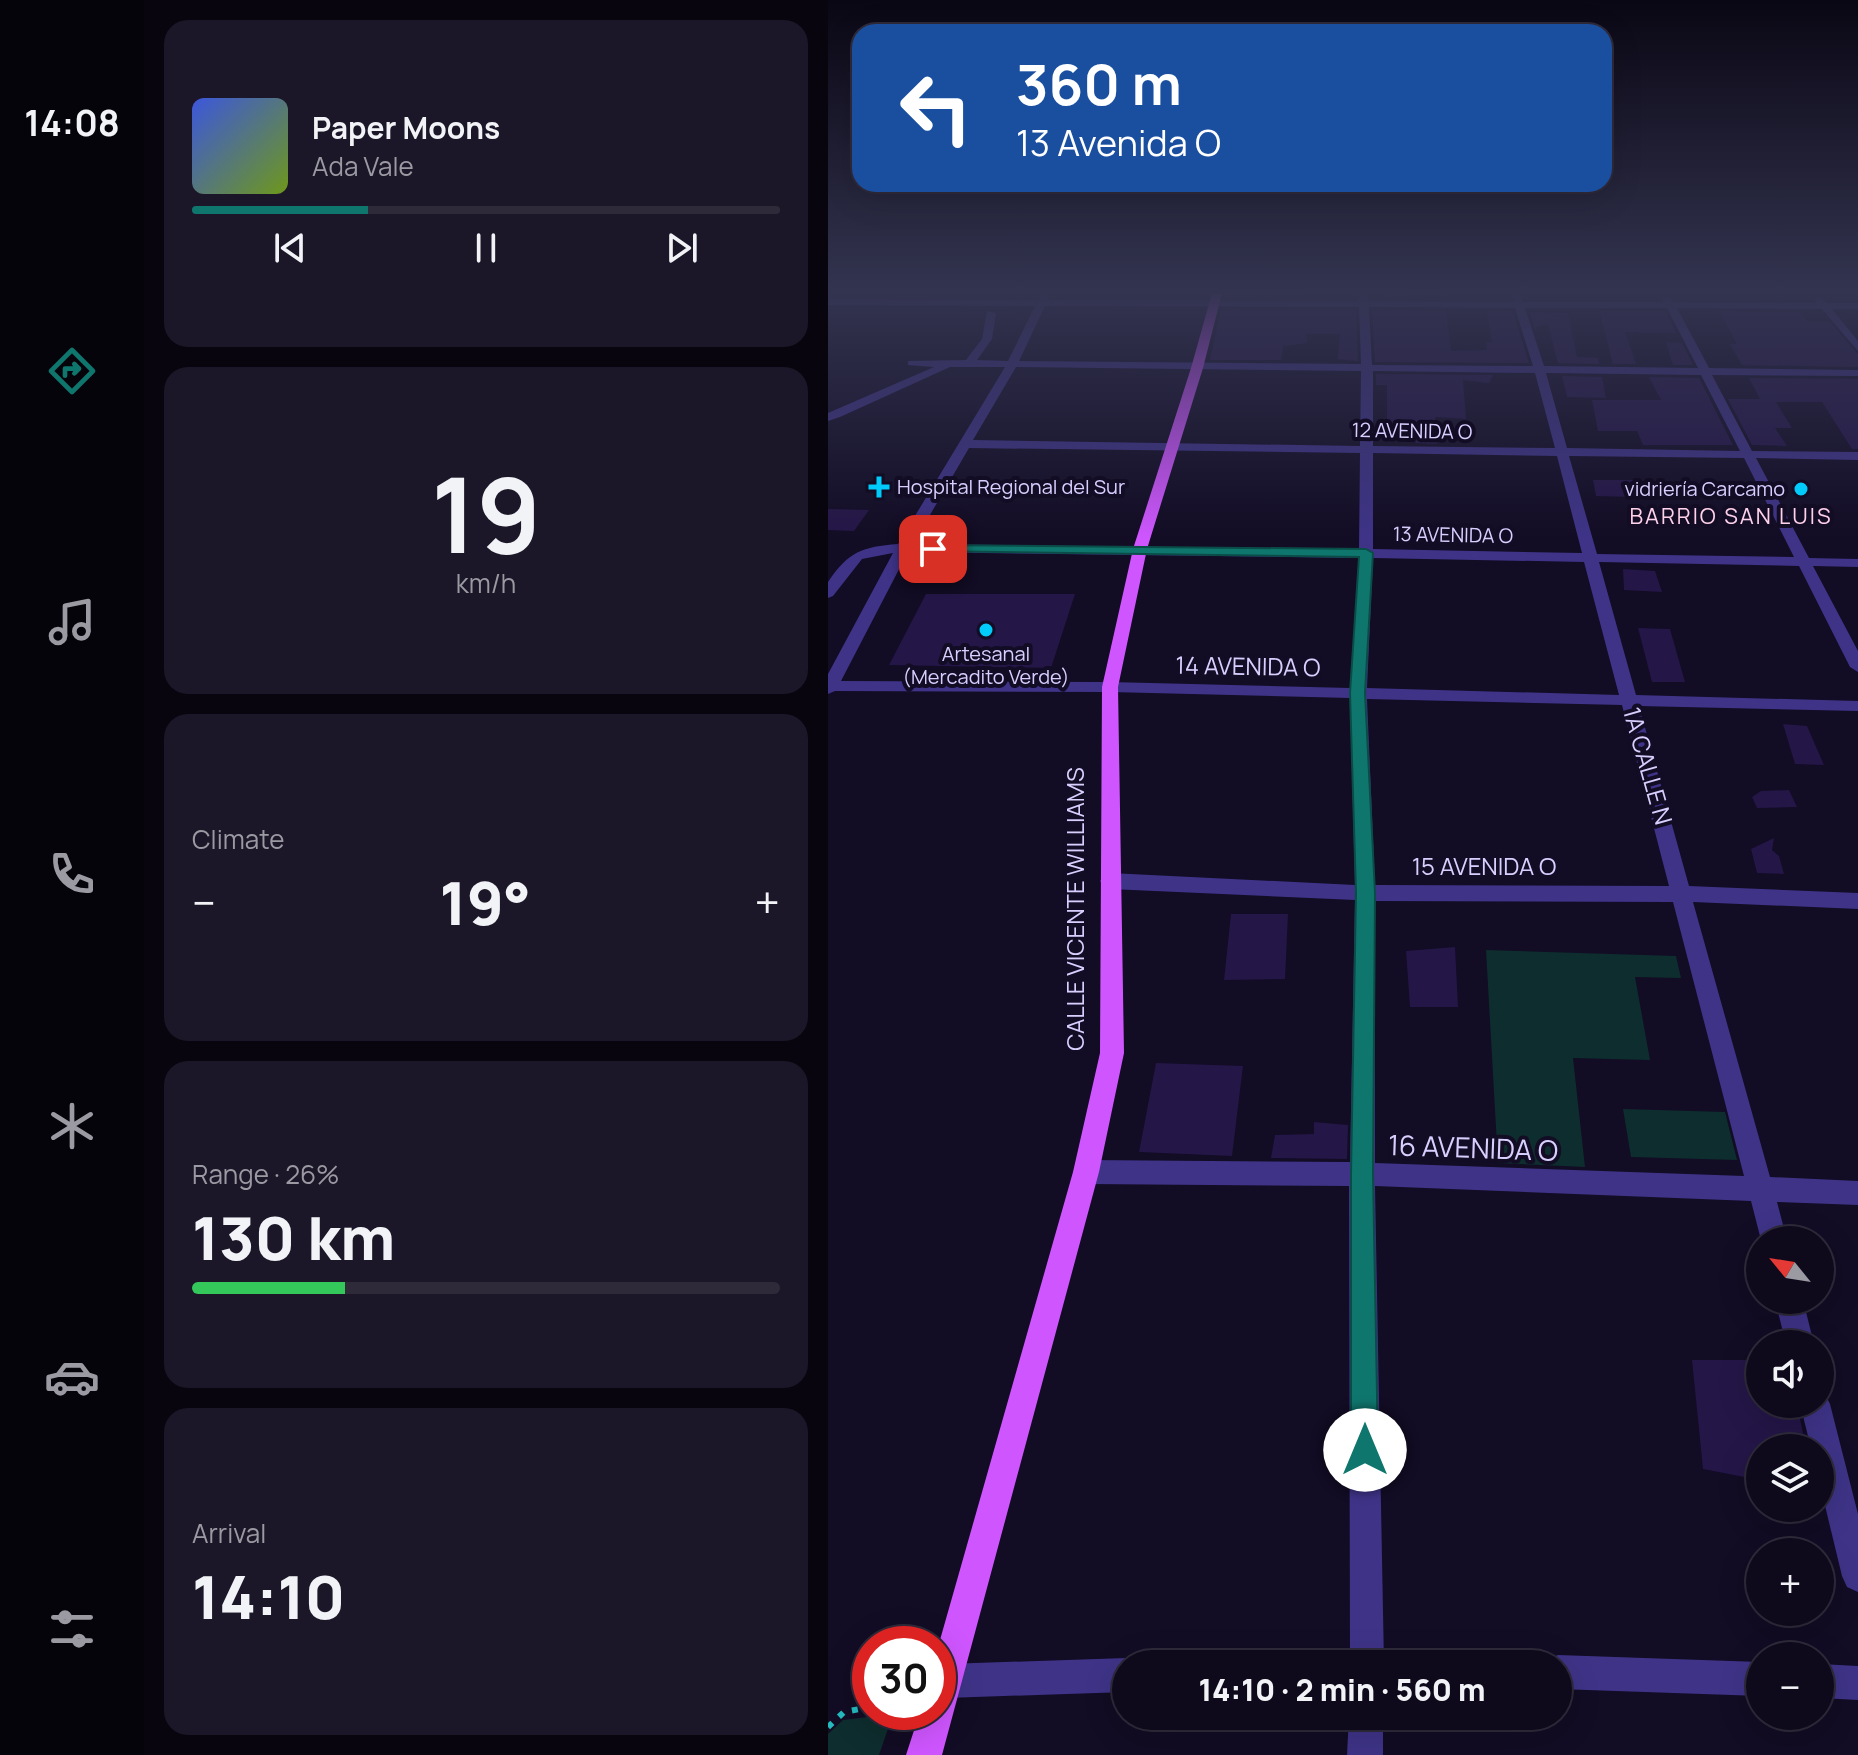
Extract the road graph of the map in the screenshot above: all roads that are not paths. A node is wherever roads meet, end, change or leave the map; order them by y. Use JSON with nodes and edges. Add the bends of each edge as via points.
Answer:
{"nodes":[{"id":1,"x":928,"y":375,"type":"edge"},
{"id":2,"x":1006,"y":375,"type":"edge"},
{"id":3,"x":1195,"y":375,"type":"edge"},
{"id":4,"x":1367,"y":375,"type":"edge"},
{"id":5,"x":1541,"y":375,"type":"edge"},
{"id":6,"x":1707,"y":375,"type":"edge"},
{"id":7,"x":828,"y":417,"type":"edge"},
{"id":8,"x":966,"y":444,"type":"junction"},
{"id":9,"x":1171,"y":449,"type":"junction"},
{"id":10,"x":1367,"y":450,"type":"junction"},
{"id":11,"x":1563,"y":453,"type":"junction"},
{"id":12,"x":1749,"y":456,"type":"junction"},
{"id":13,"x":1858,"y":456,"type":"edge"},
{"id":14,"x":903,"y":548,"type":"junction"},
{"id":15,"x":1140,"y":549,"type":"junction"},
{"id":16,"x":1366,"y":553,"type":"junction"},
{"id":17,"x":1590,"y":556,"type":"junction"},
{"id":18,"x":1803,"y":562,"type":"junction"},
{"id":19,"x":1858,"y":563,"type":"edge"},
{"id":20,"x":828,"y":593,"type":"edge"},
{"id":21,"x":836,"y":661,"type":"edge"},
{"id":22,"x":1858,"y":667,"type":"edge"},
{"id":23,"x":829,"y":687,"type":"edge"},
{"id":24,"x":1110,"y":687,"type":"junction"},
{"id":25,"x":1358,"y":693,"type":"junction"},
{"id":26,"x":1629,"y":699,"type":"junction"},
{"id":27,"x":1858,"y":706,"type":"edge"},
{"id":28,"x":1110,"y":881,"type":"junction"},
{"id":29,"x":1365,"y":893,"type":"junction"},
{"id":30,"x":1683,"y":894,"type":"junction"},
{"id":31,"x":1858,"y":901,"type":"edge"},
{"id":32,"x":1086,"y":1172,"type":"junction"},
{"id":33,"x":1362,"y":1174,"type":"junction"},
{"id":34,"x":1761,"y":1188,"type":"junction"},
{"id":35,"x":1858,"y":1193,"type":"edge"},
{"id":36,"x":1770,"y":1226,"type":"edge"},
{"id":37,"x":1818,"y":1418,"type":"edge"},
{"id":38,"x":1858,"y":1576,"type":"edge"},
{"id":39,"x":956,"y":1642,"type":"edge"},
{"id":40,"x":1367,"y":1650,"type":"edge"},
{"id":41,"x":1572,"y":1672,"type":"edge"},
{"id":42,"x":1112,"y":1677,"type":"edge"},
{"id":43,"x":1746,"y":1679,"type":"edge"},
{"id":44,"x":1834,"y":1682,"type":"edge"},
{"id":45,"x":1858,"y":1683,"type":"edge"},
{"id":46,"x":956,"y":1698,"type":"edge"},
{"id":47,"x":931,"y":1730,"type":"edge"},
{"id":48,"x":1366,"y":1730,"type":"edge"},
{"id":49,"x":924,"y":1755,"type":"edge"},
{"id":50,"x":1365,"y":1755,"type":"edge"}],
"edges":[{"from":1,"to":7,"type":"street"},
{"from":2,"to":8,"type":"street"},
{"from":3,"to":9,"type":"main road","name":"CALLE VICENTE WILLIAMS"},
{"from":4,"to":10,"type":"street"},
{"from":5,"to":11,"type":"street","name":"1A CALLE N"},
{"from":6,"to":12,"type":"street"},
{"from":8,"to":9,"type":"street","name":"12 AVENIDA O"},
{"from":8,"to":14,"type":"street"},
{"from":9,"to":10,"type":"street","name":"12 AVENIDA O"},
{"from":9,"to":15,"type":"main road","name":"CALLE VICENTE WILLIAMS"},
{"from":10,"to":11,"type":"street","name":"12 AVENIDA O"},
{"from":10,"to":16,"type":"street"},
{"from":11,"to":12,"type":"street","name":"12 AVENIDA O"},
{"from":11,"to":17,"type":"street","name":"1A CALLE N"},
{"from":12,"to":13,"type":"street","name":"12 AVENIDA O"},
{"from":12,"to":18,"type":"street"},
{"from":14,"to":15,"type":"street","name":"13 AVENIDA O"},
{"from":14,"to":20,"type":"street","name":"13 AVENIDA O","via":[[850,558]]},
{"from":14,"to":21,"type":"street"},
{"from":15,"to":16,"type":"street","name":"13 AVENIDA O"},
{"from":15,"to":24,"type":"main road","name":"CALLE VICENTE WILLIAMS"},
{"from":16,"to":17,"type":"street","name":"13 AVENIDA O"},
{"from":16,"to":25,"type":"street"},
{"from":17,"to":18,"type":"street","name":"13 AVENIDA O"},
{"from":17,"to":26,"type":"street","name":"1A CALLE N"},
{"from":18,"to":19,"type":"street","name":"13 AVENIDA O"},
{"from":18,"to":22,"type":"street"},
{"from":21,"to":23,"type":"street"},
{"from":23,"to":24,"type":"street","name":"14 AVENIDA O"},
{"from":24,"to":25,"type":"street","name":"14 AVENIDA O"},
{"from":24,"to":28,"type":"main road","name":"CALLE VICENTE WILLIAMS"},
{"from":25,"to":26,"type":"street","name":"14 AVENIDA O"},
{"from":25,"to":29,"type":"street"},
{"from":26,"to":27,"type":"street","name":"14 AVENIDA O"},
{"from":26,"to":30,"type":"street","name":"1A CALLE N"},
{"from":28,"to":29,"type":"street","name":"15 AVENIDA O"},
{"from":28,"to":32,"type":"main road","name":"CALLE VICENTE WILLIAMS","via":[[1112,1053]]},
{"from":29,"to":30,"type":"street","name":"15 AVENIDA O"},
{"from":29,"to":33,"type":"street"},
{"from":30,"to":31,"type":"street","name":"15 AVENIDA O"},
{"from":30,"to":34,"type":"street","name":"1A CALLE N"},
{"from":32,"to":33,"type":"street","name":"16 AVENIDA O"},
{"from":32,"to":39,"type":"main road","name":"CALLE VICENTE WILLIAMS"},
{"from":33,"to":34,"type":"street","name":"16 AVENIDA O"},
{"from":33,"to":40,"type":"street"},
{"from":34,"to":35,"type":"street","name":"16 AVENIDA O"},
{"from":34,"to":36,"type":"street","name":"1A CALLE N"},
{"from":37,"to":38,"type":"street"},
{"from":41,"to":43,"type":"street"},
{"from":42,"to":46,"type":"street"},
{"from":44,"to":45,"type":"street"},
{"from":47,"to":49,"type":"main road","name":"CALLE VICENTE WILLIAMS"},
{"from":48,"to":50,"type":"street"}]}
